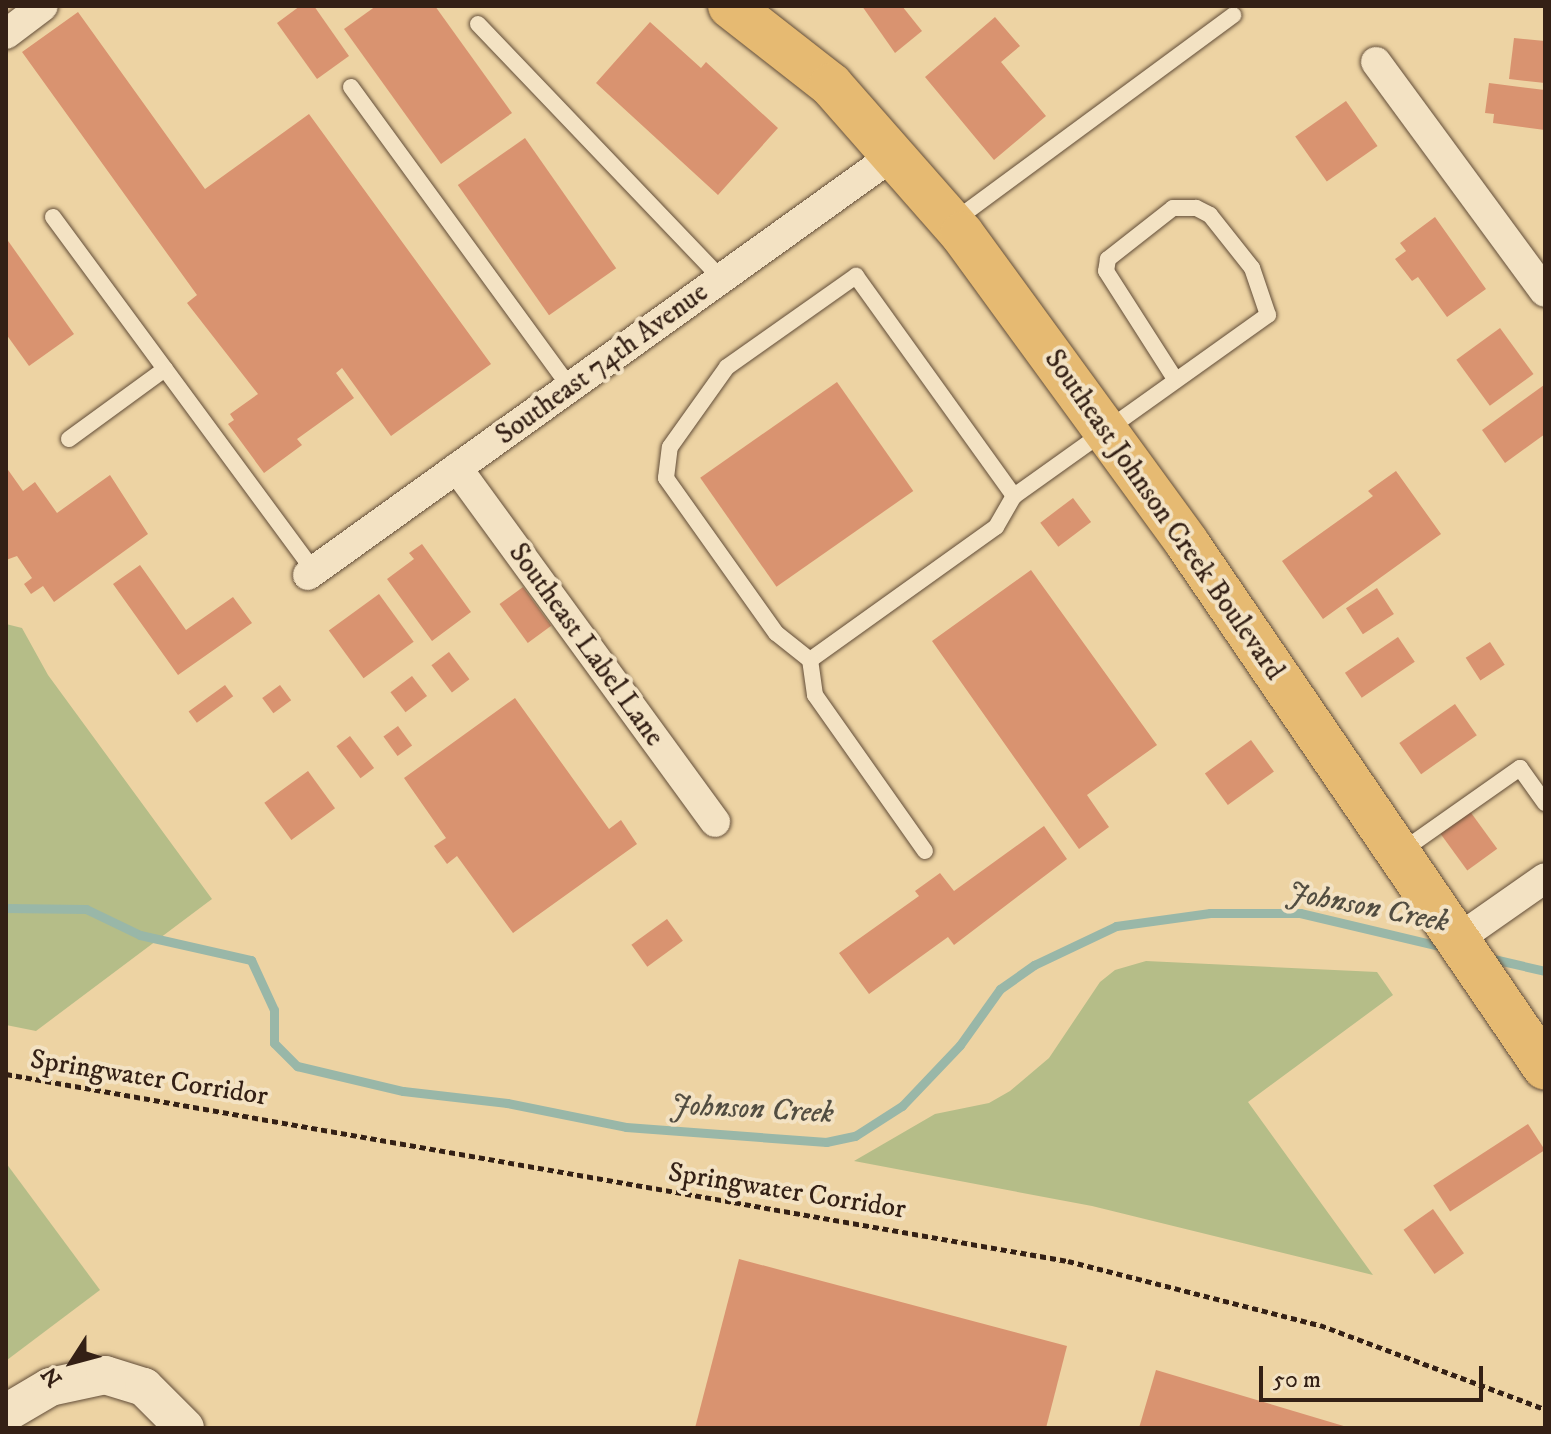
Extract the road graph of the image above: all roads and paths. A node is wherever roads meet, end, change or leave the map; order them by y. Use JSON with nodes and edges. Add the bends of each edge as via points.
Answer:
{"nodes":[{"id":1,"x":43,"y":6,"type":"edge"},
{"id":2,"x":737,"y":7,"type":"edge"},
{"id":3,"x":1233,"y":15,"type":"dead end"},
{"id":4,"x":478,"y":24,"type":"dead end"},
{"id":5,"x":6,"y":34,"type":"edge"},
{"id":6,"x":1376,"y":62,"type":"dead end"},
{"id":7,"x":351,"y":87,"type":"dead end"},
{"id":8,"x":895,"y":154,"type":"junction"},
{"id":9,"x":53,"y":217,"type":"dead end"},
{"id":10,"x":952,"y":222,"type":"junction"},
{"id":11,"x":721,"y":278,"type":"junction"},
{"id":12,"x":1545,"y":292,"type":"edge"},
{"id":13,"x":165,"y":369,"type":"junction"},
{"id":14,"x":1175,"y":379,"type":"junction"},
{"id":15,"x":570,"y":387,"type":"junction"},
{"id":16,"x":1106,"y":429,"type":"junction"},
{"id":17,"x":69,"y":439,"type":"dead end"},
{"id":18,"x":457,"y":468,"type":"junction"},
{"id":19,"x":1014,"y":496,"type":"junction"},
{"id":20,"x":311,"y":573,"type":"joint"},
{"id":21,"x":810,"y":660,"type":"junction"},
{"id":22,"x":1545,"y":803,"type":"edge"},
{"id":23,"x":715,"y":822,"type":"dead end"},
{"id":24,"x":925,"y":851,"type":"dead end"},
{"id":25,"x":1407,"y":864,"type":"junction"},
{"id":26,"x":1545,"y":878,"type":"edge"},
{"id":27,"x":1458,"y":939,"type":"junction"},
{"id":28,"x":1545,"y":1068,"type":"edge"},
{"id":29,"x":6,"y":1074,"type":"edge"},
{"id":30,"x":1545,"y":1409,"type":"edge"},
{"id":31,"x":6,"y":1413,"type":"edge"},
{"id":32,"x":185,"y":1428,"type":"edge"}],
"edges":[{"from":1,"to":5,"type":"street"},
{"from":2,"to":8,"type":"main road","name":"Southeast Johnson Creek Boulevard","via":[[831,85]]},
{"from":3,"to":10,"type":"lane"},
{"from":4,"to":11,"type":"lane"},
{"from":6,"to":12,"type":"street"},
{"from":7,"to":15,"type":"lane"},
{"from":8,"to":10,"type":"main road","name":"Southeast Johnson Creek Boulevard"},
{"from":8,"to":11,"type":"street","name":"Southeast 74th Avenue"},
{"from":9,"to":13,"type":"lane"},
{"from":10,"to":16,"type":"main road","name":"Southeast Johnson Creek Boulevard"},
{"from":11,"to":15,"type":"street","name":"Southeast 74th Avenue"},
{"from":13,"to":17,"type":"lane"},
{"from":13,"to":20,"type":"lane"},
{"from":14,"to":14,"type":"lane","via":[[1268,315],[1252,268],[1210,215],[1196,208],[1173,208],[1108,259],[1106,271]]},
{"from":14,"to":16,"type":"lane"},
{"from":15,"to":18,"type":"street","name":"Southeast 74th Avenue"},
{"from":16,"to":19,"type":"lane"},
{"from":16,"to":25,"type":"main road","name":"Southeast Johnson Creek Boulevard"},
{"from":18,"to":20,"type":"street","name":"Southeast 74th Avenue"},
{"from":18,"to":23,"type":"street","name":"Southeast Label Lane"},
{"from":19,"to":21,"type":"lane","via":[[996,527]]},
{"from":19,"to":21,"type":"lane","via":[[856,276],[727,367],[670,447],[666,478],[776,633]]},
{"from":21,"to":24,"type":"lane","via":[[815,695]]},
{"from":22,"to":25,"type":"lane","via":[[1520,768]]},
{"from":25,"to":27,"type":"main road","name":"Southeast Johnson Creek Boulevard"},
{"from":26,"to":27,"type":"street"},
{"from":27,"to":28,"type":"main road","name":"Southeast Johnson Creek Boulevard"},
{"from":29,"to":30,"type":"path","name":"Springwater Corridor","via":[[1068,1261],[1320,1325]]},
{"from":31,"to":32,"type":"street","via":[[78,1377],[124,1378],[144,1387]]}]}
